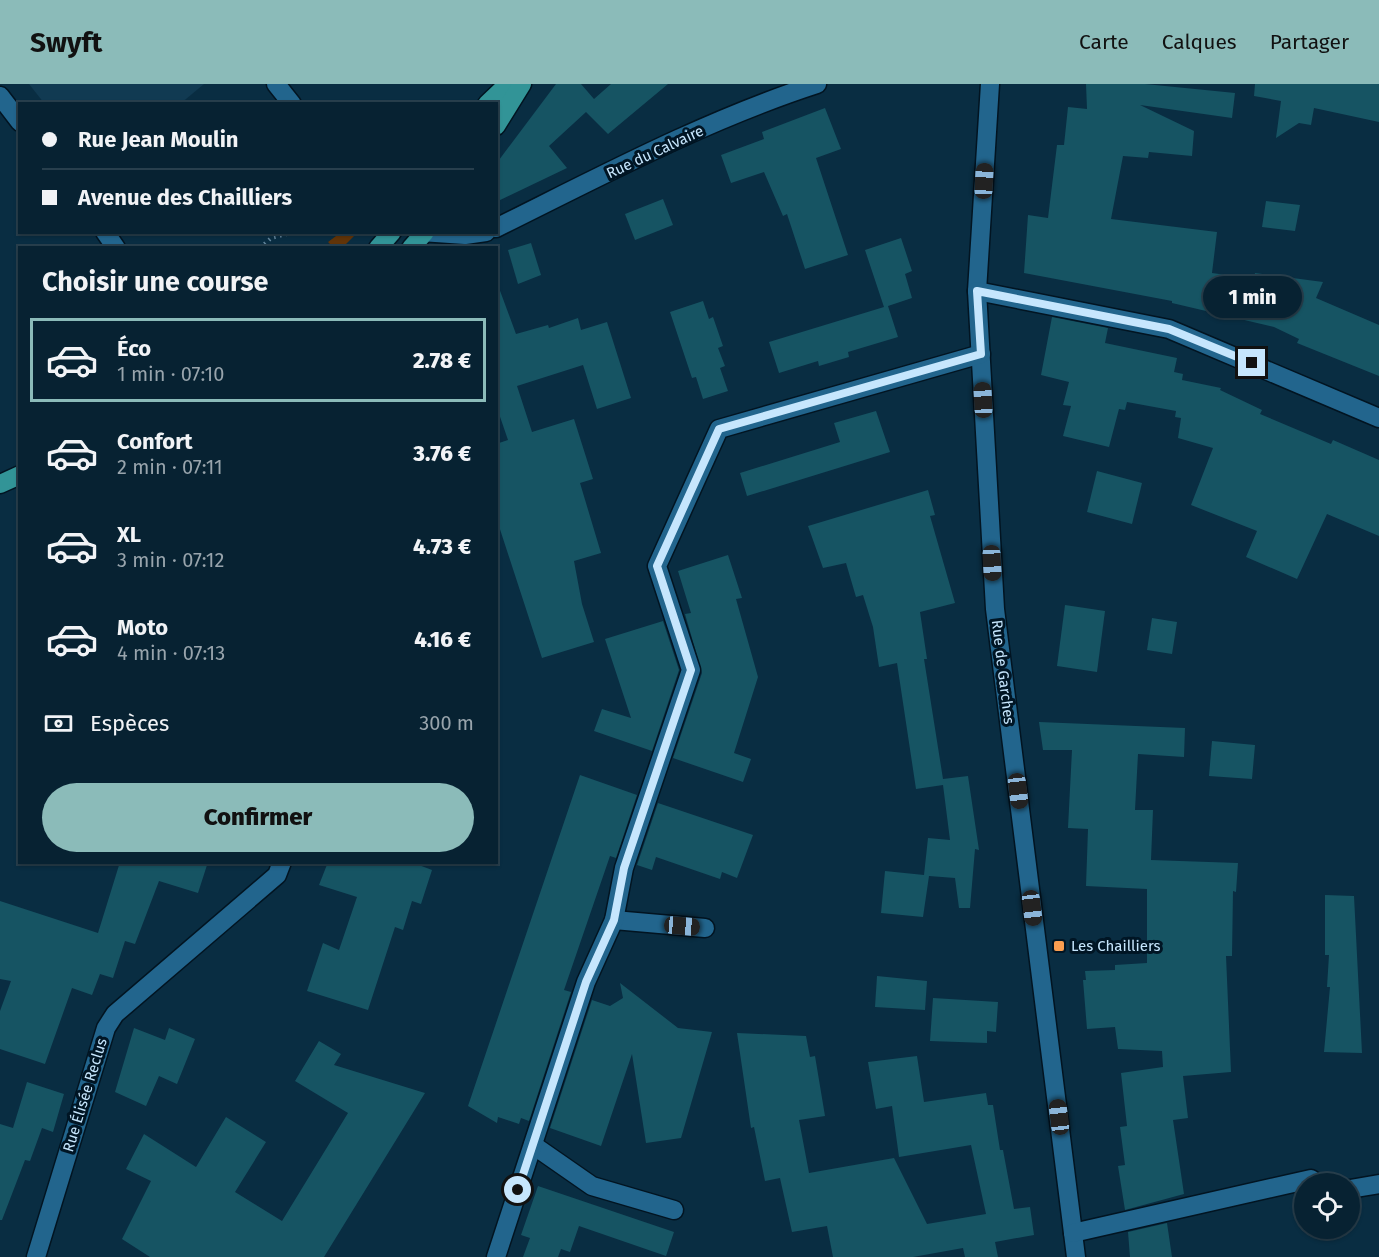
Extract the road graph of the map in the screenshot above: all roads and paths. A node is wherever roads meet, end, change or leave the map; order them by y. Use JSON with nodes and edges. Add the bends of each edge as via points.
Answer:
{"nodes":[{"id":1,"x":276,"y":84,"type":"edge"},
{"id":2,"x":508,"y":84,"type":"edge"},
{"id":3,"x":522,"y":84,"type":"edge"},
{"id":4,"x":817,"y":84,"type":"edge"},
{"id":5,"x":990,"y":84,"type":"edge"},
{"id":6,"x":0,"y":96,"type":"edge"},
{"id":7,"x":290,"y":102,"type":"edge"},
{"id":8,"x":489,"y":102,"type":"edge"},
{"id":9,"x":18,"y":119,"type":"edge"},
{"id":10,"x":498,"y":123,"type":"edge"},
{"id":11,"x":498,"y":227,"type":"edge"},
{"id":12,"x":287,"y":234,"type":"edge"},
{"id":13,"x":390,"y":234,"type":"edge"},
{"id":14,"x":423,"y":234,"type":"edge"},
{"id":15,"x":262,"y":246,"type":"edge"},
{"id":16,"x":380,"y":246,"type":"edge"},
{"id":17,"x":413,"y":246,"type":"edge"},
{"id":18,"x":977,"y":291,"type":"junction"},
{"id":19,"x":981,"y":354,"type":"junction"},
{"id":20,"x":1379,"y":418,"type":"edge"},
{"id":21,"x":18,"y":476,"type":"edge"},
{"id":22,"x":0,"y":484,"type":"edge"},
{"id":23,"x":281,"y":864,"type":"edge"},
{"id":24,"x":614,"y":920,"type":"junction"},
{"id":25,"x":705,"y":928,"type":"dead end"},
{"id":26,"x":533,"y":1145,"type":"junction"},
{"id":27,"x":1294,"y":1183,"type":"edge"},
{"id":28,"x":1379,"y":1184,"type":"edge"},
{"id":29,"x":1360,"y":1188,"type":"edge"},
{"id":30,"x":674,"y":1209,"type":"dead end"},
{"id":31,"x":1073,"y":1233,"type":"junction"},
{"id":32,"x":36,"y":1257,"type":"edge"},
{"id":33,"x":496,"y":1257,"type":"edge"},
{"id":34,"x":1076,"y":1257,"type":"edge"}],
"edges":[{"from":1,"to":7,"type":"street"},
{"from":2,"to":8,"type":"main road"},
{"from":3,"to":10,"type":"main road"},
{"from":4,"to":11,"type":"street","name":"Rue du Calvaire","via":[[664,146]]},
{"from":5,"to":18,"type":"street","name":"Rue de Garches"},
{"from":6,"to":9,"type":"street"},
{"from":12,"to":15,"type":"path","via":[[270,238]]},
{"from":13,"to":16,"type":"main road"},
{"from":14,"to":17,"type":"main road"},
{"from":18,"to":19,"type":"street","name":"Rue de Garches"},
{"from":18,"to":20,"type":"street","via":[[1169,329]]},
{"from":19,"to":24,"type":"street","via":[[719,429],[657,566],[691,670],[624,868]]},
{"from":19,"to":31,"type":"street","name":"Rue de Garches","via":[[995,609]]},
{"from":21,"to":22,"type":"main road"},
{"from":23,"to":32,"type":"street","name":"Rue Élisée Reclus","via":[[278,875],[115,1014],[106,1028]]},
{"from":24,"to":25,"type":"street"},
{"from":24,"to":26,"type":"street","via":[[586,982]]},
{"from":26,"to":30,"type":"street","via":[[592,1186]]},
{"from":26,"to":33,"type":"street"},
{"from":27,"to":31,"type":"street"},
{"from":28,"to":29,"type":"street"},
{"from":31,"to":34,"type":"street","name":"Rue de Garches"}]}
